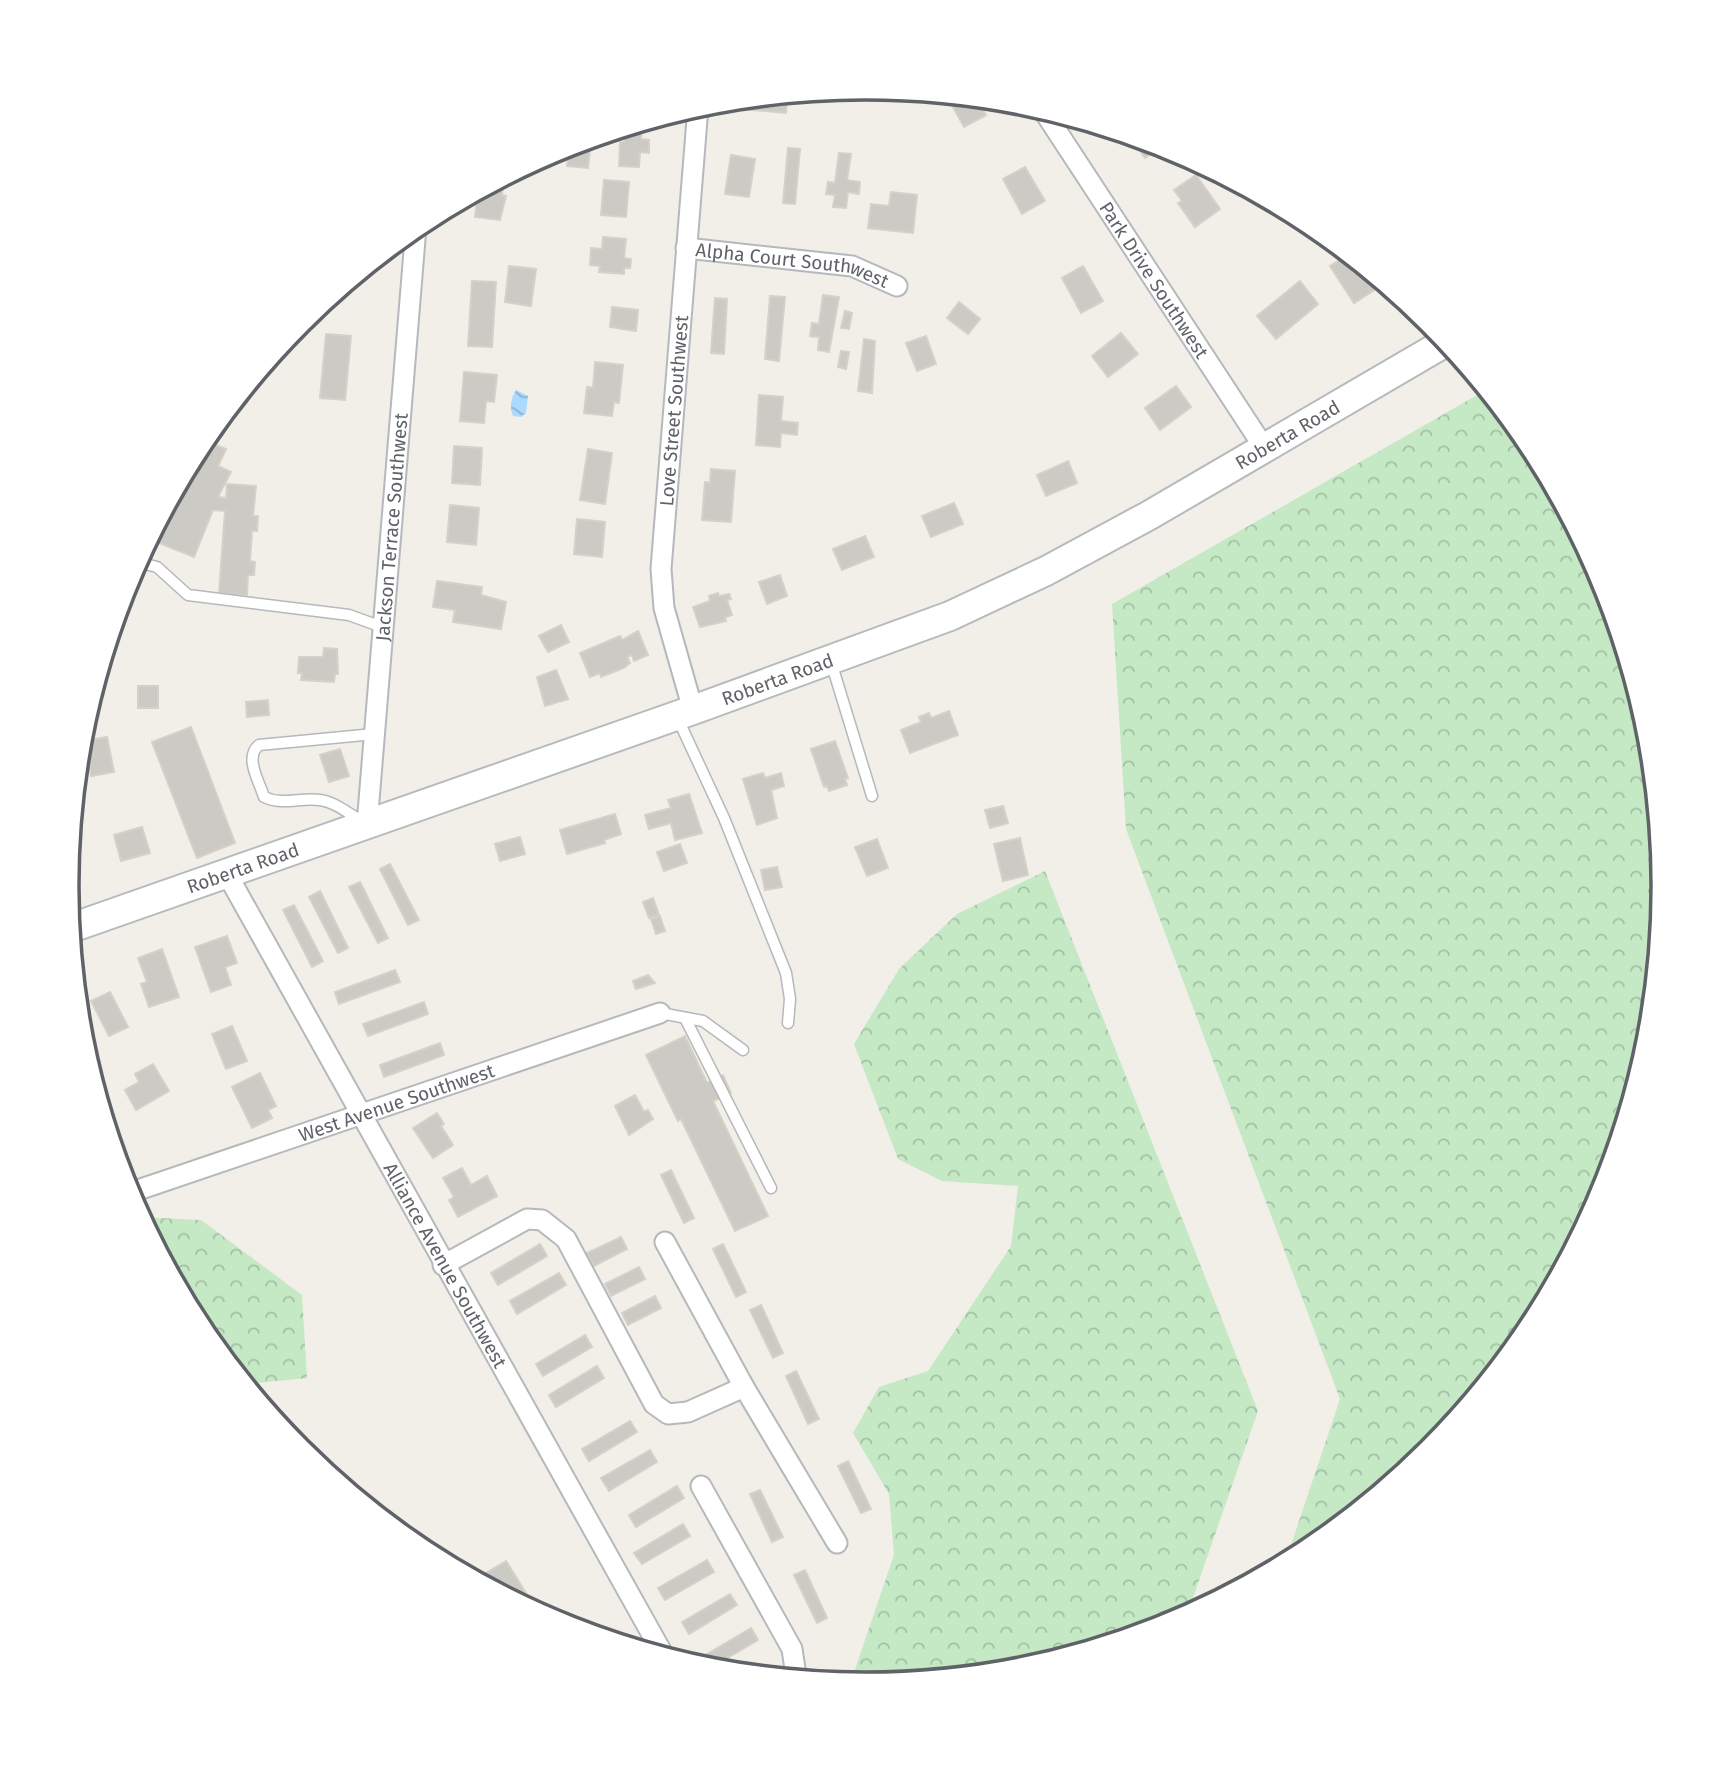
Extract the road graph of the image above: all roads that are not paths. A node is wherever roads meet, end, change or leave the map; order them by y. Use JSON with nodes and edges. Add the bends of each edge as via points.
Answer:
{"nodes":[{"id":1,"x":697,"y":119,"type":"edge"},
{"id":2,"x":1052,"y":123,"type":"edge"},
{"id":3,"x":414,"y":243,"type":"edge"},
{"id":4,"x":687,"y":248,"type":"junction"},
{"id":5,"x":897,"y":286,"type":"dead end"},
{"id":6,"x":1437,"y":348,"type":"edge"},
{"id":7,"x":1265,"y":449,"type":"junction"},
{"id":8,"x":148,"y":565,"type":"edge"},
{"id":9,"x":382,"y":627,"type":"junction"},
{"id":10,"x":831,"y":661,"type":"junction"},
{"id":11,"x":685,"y":713,"type":"junction"},
{"id":12,"x":374,"y":734,"type":"junction"},
{"id":13,"x":872,"y":796,"type":"dead end"},
{"id":14,"x":367,"y":825,"type":"junction"},
{"id":15,"x":227,"y":874,"type":"junction"},
{"id":16,"x":80,"y":925,"type":"edge"},
{"id":17,"x":660,"y":1013,"type":"joint"},
{"id":18,"x":685,"y":1018,"type":"junction"},
{"id":19,"x":788,"y":1023,"type":"dead end"},
{"id":20,"x":743,"y":1050,"type":"dead end"},
{"id":21,"x":359,"y":1114,"type":"junction"},
{"id":22,"x":771,"y":1188,"type":"dead end"},
{"id":23,"x":140,"y":1189,"type":"edge"},
{"id":24,"x":664,"y":1242,"type":"dead end"},
{"id":25,"x":443,"y":1265,"type":"junction"},
{"id":26,"x":744,"y":1387,"type":"junction"},
{"id":27,"x":701,"y":1486,"type":"dead end"},
{"id":28,"x":837,"y":1543,"type":"dead end"},
{"id":29,"x":656,"y":1644,"type":"edge"},
{"id":30,"x":795,"y":1669,"type":"edge"}],
"edges":[{"from":1,"to":4,"type":"street","name":"Love Street Southwest"},
{"from":2,"to":7,"type":"street","name":"Park Drive Southwest"},
{"from":3,"to":9,"type":"street","name":"Jackson Terrace Southwest"},
{"from":4,"to":5,"type":"street","name":"Alpha Court Southwest","via":[[852,266]]},
{"from":4,"to":11,"type":"street","name":"Love Street Southwest","via":[[661,569]]},
{"from":6,"to":7,"type":"street","name":"Roberta Road"},
{"from":7,"to":10,"type":"street","name":"Roberta Road","via":[[1046,571],[944,618]]},
{"from":8,"to":9,"type":"lane","via":[[188,596],[349,615]]},
{"from":9,"to":12,"type":"street","name":"Jackson Terrace Southwest"},
{"from":10,"to":11,"type":"street","name":"Roberta Road"},
{"from":10,"to":13,"type":"lane"},
{"from":11,"to":14,"type":"street","name":"Roberta Road"},
{"from":11,"to":19,"type":"lane","via":[[786,973]]},
{"from":12,"to":14,"type":"street","name":"Jackson Terrace Southwest"},
{"from":12,"to":14,"type":"lane","via":[[258,745],[251,759],[264,797],[275,802],[335,804]]},
{"from":14,"to":15,"type":"street","name":"Roberta Road"},
{"from":15,"to":16,"type":"street","name":"Roberta Road"},
{"from":15,"to":21,"type":"street","name":"Alliance Avenue Southwest"},
{"from":17,"to":18,"type":"lane"},
{"from":17,"to":21,"type":"street","name":"West Avenue Southwest"},
{"from":18,"to":20,"type":"lane","via":[[703,1021]]},
{"from":18,"to":22,"type":"lane"},
{"from":21,"to":23,"type":"street","name":"West Avenue Southwest"},
{"from":21,"to":25,"type":"street","name":"Alliance Avenue Southwest"},
{"from":24,"to":26,"type":"street"},
{"from":25,"to":26,"type":"street","via":[[527,1219],[542,1220],[566,1239],[654,1404],[668,1414],[688,1412]]},
{"from":25,"to":29,"type":"street","name":"Alliance Avenue Southwest"},
{"from":26,"to":28,"type":"street"},
{"from":27,"to":30,"type":"street","via":[[792,1649]]}]}
